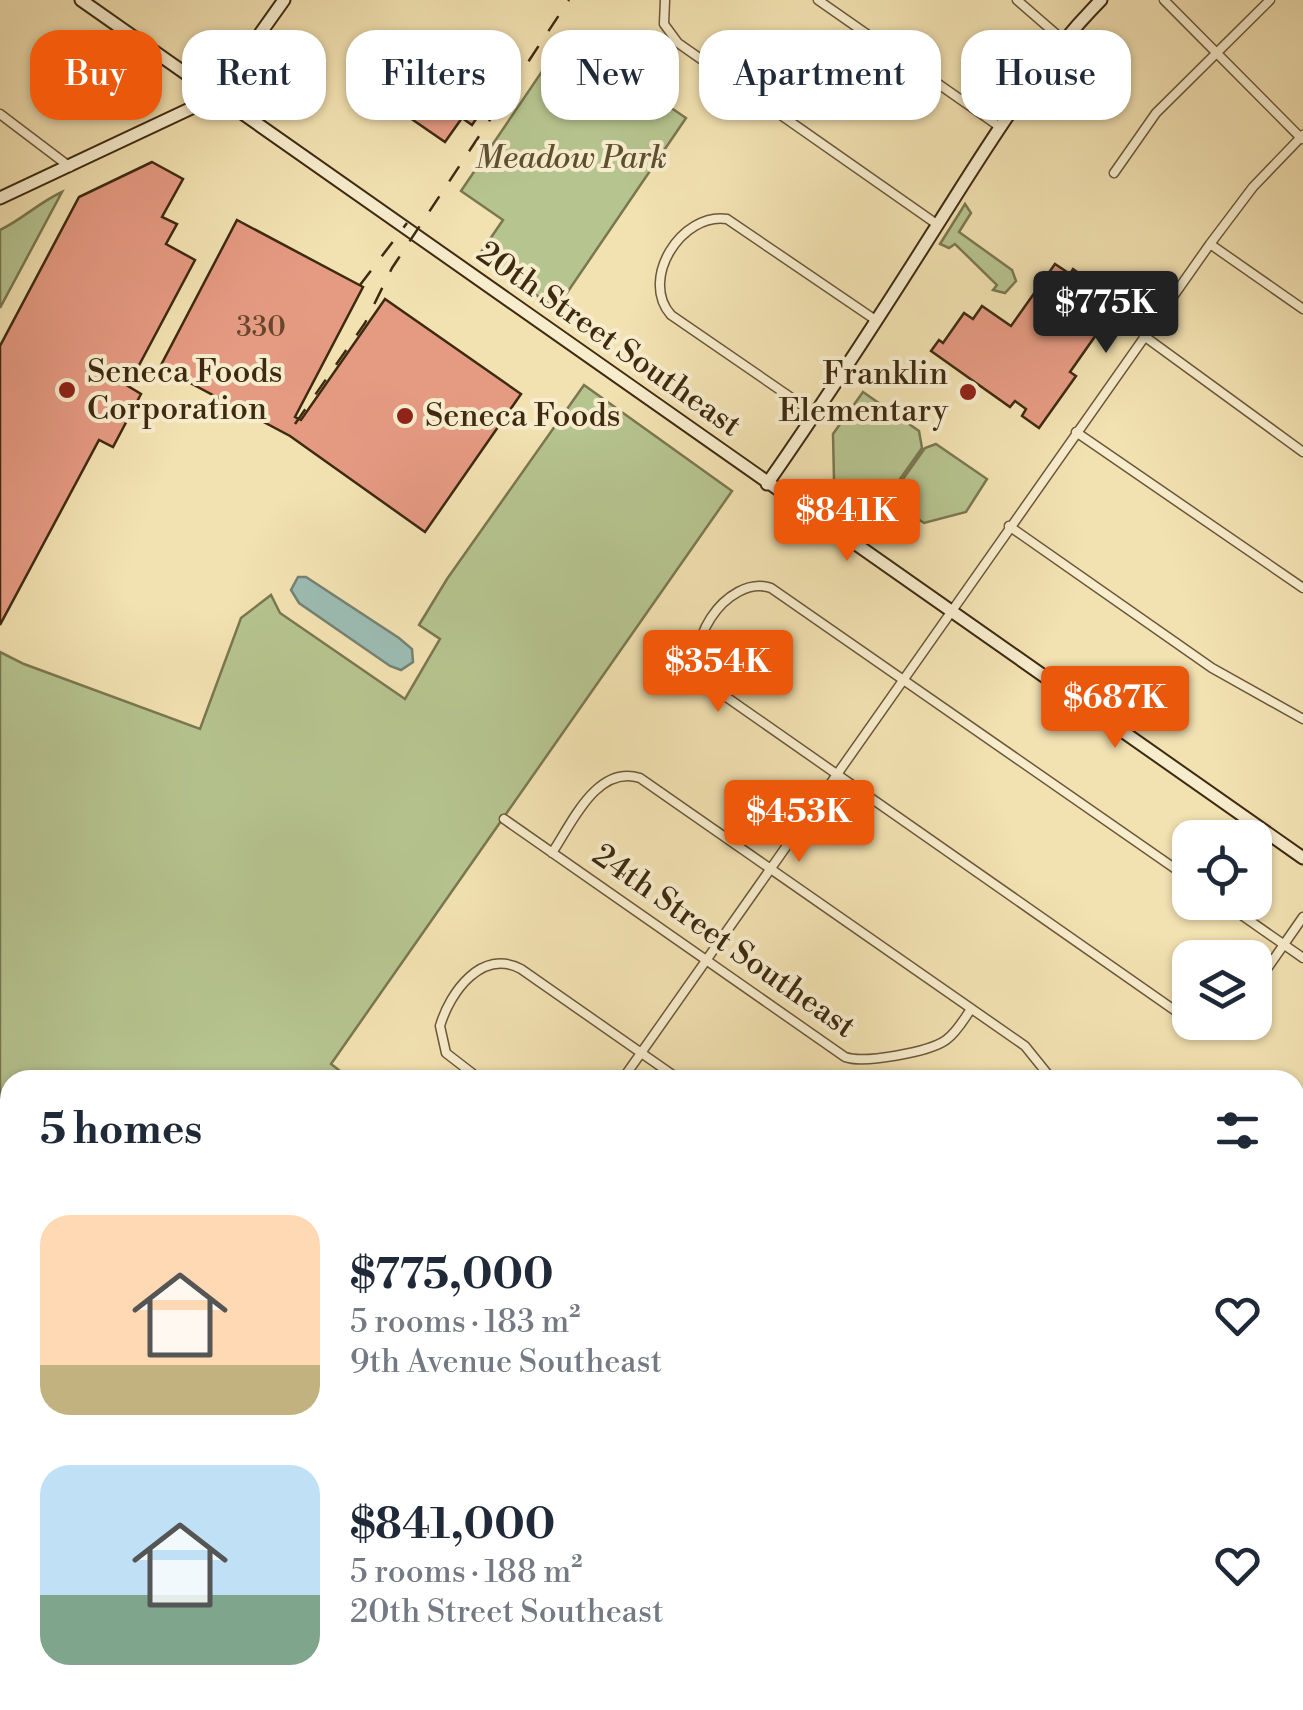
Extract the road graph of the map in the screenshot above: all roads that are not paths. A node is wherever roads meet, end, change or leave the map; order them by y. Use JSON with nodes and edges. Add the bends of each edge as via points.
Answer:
{"nodes":[{"id":1,"x":81,"y":0,"type":"edge"},
{"id":2,"x":284,"y":0,"type":"edge"},
{"id":3,"x":665,"y":0,"type":"edge"},
{"id":4,"x":818,"y":0,"type":"edge"},
{"id":5,"x":1017,"y":0,"type":"edge"},
{"id":6,"x":1102,"y":0,"type":"edge"},
{"id":7,"x":1164,"y":0,"type":"edge"},
{"id":8,"x":1270,"y":0,"type":"edge"},
{"id":9,"x":263,"y":30,"type":"edge"},
{"id":10,"x":1052,"y":30,"type":"edge"},
{"id":11,"x":1073,"y":30,"type":"edge"},
{"id":12,"x":1216,"y":53,"type":"junction"},
{"id":13,"x":182,"y":73,"type":"edge"},
{"id":14,"x":182,"y":113,"type":"edge"},
{"id":15,"x":0,"y":114,"type":"edge"},
{"id":16,"x":248,"y":120,"type":"edge"},
{"id":17,"x":1005,"y":120,"type":"edge"},
{"id":18,"x":1000,"y":127,"type":"junction"},
{"id":19,"x":1302,"y":138,"type":"edge"},
{"id":20,"x":70,"y":166,"type":"junction"},
{"id":21,"x":1114,"y":172,"type":"dead end"},
{"id":22,"x":0,"y":198,"type":"edge"},
{"id":23,"x":938,"y":224,"type":"junction"},
{"id":24,"x":1210,"y":244,"type":"junction"},
{"id":25,"x":1303,"y":309,"type":"edge"},
{"id":26,"x":877,"y":322,"type":"junction"},
{"id":27,"x":1144,"y":336,"type":"junction"},
{"id":28,"x":815,"y":414,"type":"junction"},
{"id":29,"x":1076,"y":432,"type":"junction"},
{"id":30,"x":1303,"y":452,"type":"edge"},
{"id":31,"x":766,"y":484,"type":"junction"},
{"id":32,"x":1009,"y":526,"type":"junction"},
{"id":33,"x":1303,"y":588,"type":"edge"},
{"id":34,"x":950,"y":611,"type":"junction"},
{"id":35,"x":903,"y":679,"type":"junction"},
{"id":36,"x":1303,"y":719,"type":"edge"},
{"id":37,"x":834,"y":774,"type":"junction"},
{"id":38,"x":504,"y":820,"type":"dead end"},
{"id":39,"x":552,"y":853,"type":"junction"},
{"id":40,"x":1303,"y":858,"type":"edge"},
{"id":41,"x":1172,"y":866,"type":"edge"},
{"id":42,"x":770,"y":868,"type":"junction"},
{"id":43,"x":1303,"y":918,"type":"edge"},
{"id":44,"x":1249,"y":920,"type":"edge"},
{"id":45,"x":1284,"y":945,"type":"junction"},
{"id":46,"x":1303,"y":958,"type":"edge"},
{"id":47,"x":705,"y":960,"type":"junction"},
{"id":48,"x":1272,"y":962,"type":"edge"},
{"id":49,"x":1172,"y":1008,"type":"edge"},
{"id":50,"x":971,"y":1009,"type":"junction"},
{"id":51,"x":640,"y":1053,"type":"junction"},
{"id":52,"x":467,"y":1070,"type":"edge"},
{"id":53,"x":629,"y":1070,"type":"edge"},
{"id":54,"x":665,"y":1070,"type":"edge"},
{"id":55,"x":1044,"y":1070,"type":"edge"}],
"edges":[{"from":1,"to":13,"type":"street","name":"20th Street Southeast"},
{"from":2,"to":9,"type":"street"},
{"from":3,"to":23,"type":"street","via":[[664,24],[678,43]]},
{"from":4,"to":18,"type":"street"},
{"from":5,"to":10,"type":"street"},
{"from":6,"to":11,"type":"street"},
{"from":7,"to":12,"type":"street"},
{"from":8,"to":12,"type":"street"},
{"from":12,"to":19,"type":"street"},
{"from":12,"to":21,"type":"street","via":[[1151,120]]},
{"from":14,"to":20,"type":"street"},
{"from":15,"to":20,"type":"street"},
{"from":16,"to":31,"type":"street","name":"20th Street Southeast"},
{"from":17,"to":18,"type":"street"},
{"from":18,"to":23,"type":"street"},
{"from":19,"to":24,"type":"street"},
{"from":20,"to":22,"type":"street"},
{"from":23,"to":26,"type":"street"},
{"from":24,"to":25,"type":"street"},
{"from":24,"to":27,"type":"street"},
{"from":26,"to":28,"type":"street"},
{"from":26,"to":28,"type":"street","via":[[727,219],[700,221],[674,248],[658,276],[666,309]]},
{"from":27,"to":29,"type":"street"},
{"from":27,"to":30,"type":"street"},
{"from":28,"to":31,"type":"street"},
{"from":29,"to":32,"type":"street"},
{"from":29,"to":33,"type":"street"},
{"from":31,"to":34,"type":"street","name":"20th Street Southeast"},
{"from":32,"to":34,"type":"street"},
{"from":32,"to":36,"type":"street","via":[[1212,668]]},
{"from":34,"to":35,"type":"street"},
{"from":34,"to":40,"type":"street","name":"20th Street Southeast"},
{"from":35,"to":37,"type":"street"},
{"from":35,"to":37,"type":"street","via":[[764,586],[735,591],[714,618],[696,652],[705,681]]},
{"from":35,"to":41,"type":"street"},
{"from":37,"to":42,"type":"street"},
{"from":37,"to":49,"type":"street"},
{"from":38,"to":39,"type":"street","name":"24th Street Southeast"},
{"from":39,"to":42,"type":"street","via":[[601,784],[626,774],[646,781]]},
{"from":39,"to":47,"type":"street","name":"24th Street Southeast"},
{"from":42,"to":47,"type":"street"},
{"from":42,"to":50,"type":"street"},
{"from":43,"to":45,"type":"street"},
{"from":44,"to":45,"type":"street"},
{"from":45,"to":46,"type":"street"},
{"from":45,"to":48,"type":"street"},
{"from":47,"to":50,"type":"street","name":"24th Street Southeast","via":[[858,1061],[939,1044]]},
{"from":47,"to":51,"type":"street"},
{"from":50,"to":55,"type":"street","via":[[1025,1046]]},
{"from":51,"to":52,"type":"street","via":[[507,963],[480,967],[442,1019],[440,1038],[452,1060]]},
{"from":51,"to":53,"type":"street"},
{"from":51,"to":54,"type":"street"}]}
